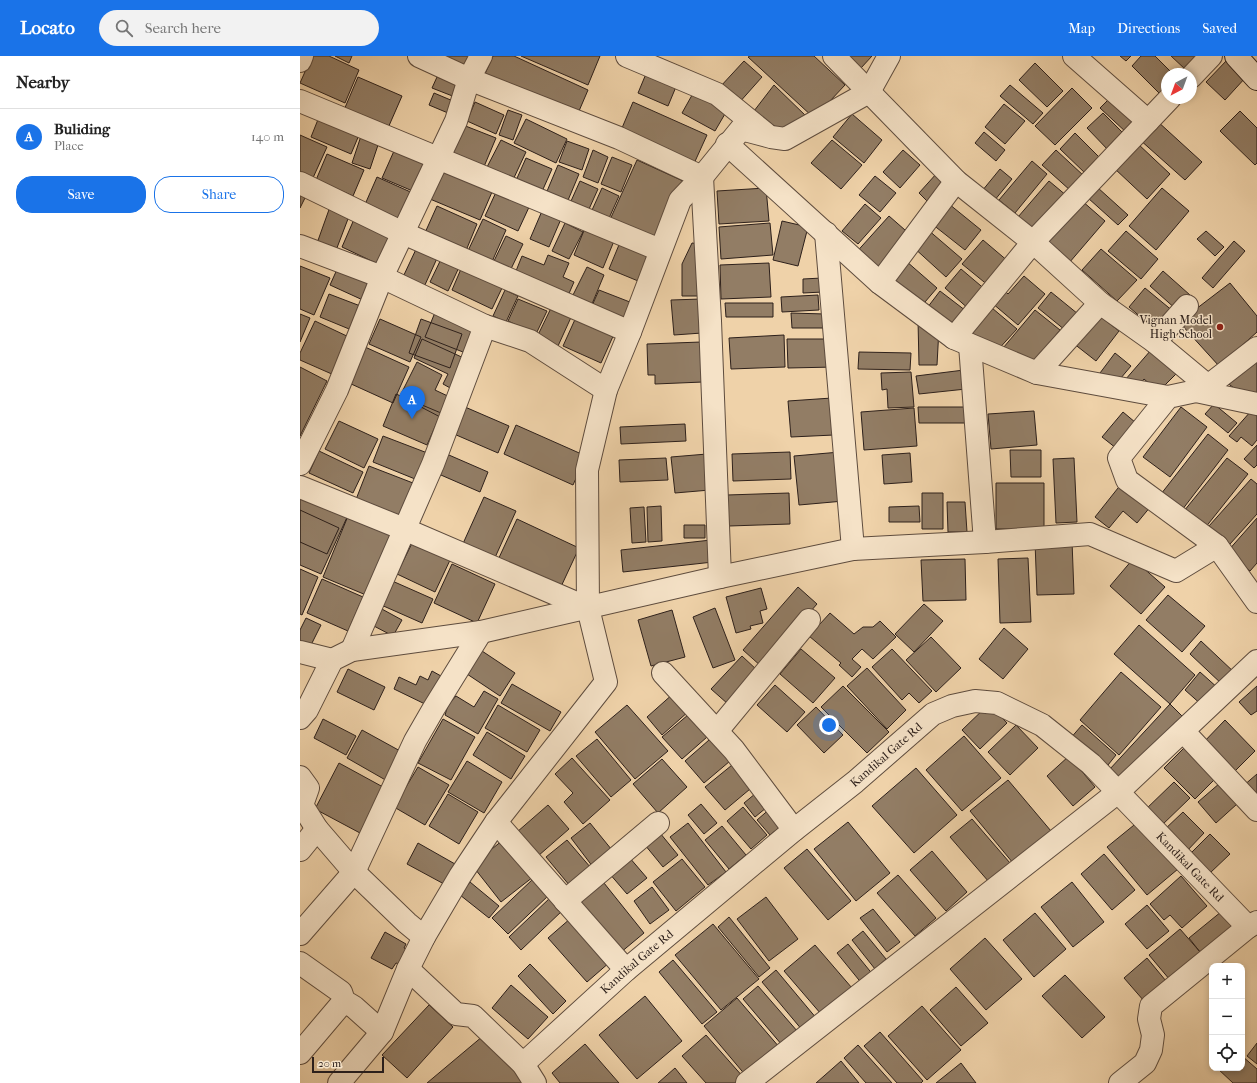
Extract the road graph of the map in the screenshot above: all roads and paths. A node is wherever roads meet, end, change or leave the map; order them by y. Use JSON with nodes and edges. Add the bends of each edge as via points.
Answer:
{"nodes":[{"id":1,"x":302,"y":56,"type":"edge"},
{"id":2,"x":419,"y":56,"type":"edge"},
{"id":3,"x":481,"y":56,"type":"edge"},
{"id":4,"x":627,"y":56,"type":"edge"},
{"id":5,"x":834,"y":56,"type":"edge"},
{"id":6,"x":889,"y":56,"type":"edge"},
{"id":7,"x":1074,"y":56,"type":"edge"},
{"id":8,"x":1211,"y":56,"type":"edge"},
{"id":9,"x":1236,"y":56,"type":"edge"},
{"id":10,"x":300,"y":61,"type":"edge"},
{"id":11,"x":1197,"y":71,"type":"edge"},
{"id":12,"x":470,"y":79,"type":"junction"},
{"id":13,"x":1257,"y":79,"type":"edge"},
{"id":14,"x":869,"y":92,"type":"junction"},
{"id":15,"x":300,"y":101,"type":"edge"},
{"id":16,"x":1164,"y":104,"type":"edge"},
{"id":17,"x":1148,"y":121,"type":"junction"},
{"id":18,"x":771,"y":137,"type":"junction"},
{"id":19,"x":727,"y":144,"type":"junction"},
{"id":20,"x":438,"y":159,"type":"junction"},
{"id":21,"x":702,"y":177,"type":"junction"},
{"id":22,"x":956,"y":181,"type":"junction"},
{"id":23,"x":300,"y":183,"type":"edge"},
{"id":24,"x":403,"y":233,"type":"junction"},
{"id":25,"x":826,"y":233,"type":"junction"},
{"id":26,"x":1034,"y":242,"type":"junction"},
{"id":27,"x":300,"y":246,"type":"edge"},
{"id":28,"x":660,"y":250,"type":"junction"},
{"id":29,"x":382,"y":277,"type":"junction"},
{"id":30,"x":880,"y":282,"type":"junction"},
{"id":31,"x":1100,"y":303,"type":"junction"},
{"id":32,"x":1187,"y":306,"type":"dead end"},
{"id":33,"x":485,"y":326,"type":"junction"},
{"id":34,"x":630,"y":332,"type":"junction"},
{"id":35,"x":962,"y":342,"type":"junction"},
{"id":36,"x":1155,"y":342,"type":"junction"},
{"id":37,"x":1257,"y":348,"type":"edge"},
{"id":38,"x":1037,"y":373,"type":"junction"},
{"id":39,"x":1202,"y":389,"type":"junction"},
{"id":40,"x":606,"y":390,"type":"junction"},
{"id":41,"x":1168,"y":397,"type":"junction"},
{"id":42,"x":1257,"y":404,"type":"edge"},
{"id":43,"x":300,"y":464,"type":"edge"},
{"id":44,"x":300,"y":487,"type":"edge"},
{"id":45,"x":404,"y":529,"type":"junction"},
{"id":46,"x":985,"y":542,"type":"junction"},
{"id":47,"x":1217,"y":546,"type":"junction"},
{"id":48,"x":853,"y":549,"type":"junction"},
{"id":49,"x":720,"y":577,"type":"junction"},
{"id":50,"x":1257,"y":602,"type":"edge"},
{"id":51,"x":588,"y":608,"type":"junction"},
{"id":52,"x":809,"y":620,"type":"dead end"},
{"id":53,"x":481,"y":632,"type":"junction"},
{"id":54,"x":352,"y":650,"type":"junction"},
{"id":55,"x":300,"y":652,"type":"edge"},
{"id":56,"x":332,"y":660,"type":"junction"},
{"id":57,"x":1257,"y":661,"type":"edge"},
{"id":58,"x":663,"y":673,"type":"dead end"},
{"id":59,"x":300,"y":718,"type":"edge"},
{"id":60,"x":717,"y":731,"type":"junction"},
{"id":61,"x":1183,"y":731,"type":"junction"},
{"id":62,"x":303,"y":787,"type":"edge"},
{"id":63,"x":1118,"y":792,"type":"junction"},
{"id":64,"x":1257,"y":810,"type":"edge"},
{"id":65,"x":496,"y":822,"type":"junction"},
{"id":66,"x":658,"y":823,"type":"dead end"},
{"id":67,"x":317,"y":829,"type":"junction"},
{"id":68,"x":794,"y":830,"type":"junction"},
{"id":69,"x":300,"y":850,"type":"edge"},
{"id":70,"x":354,"y":872,"type":"junction"},
{"id":71,"x":565,"y":901,"type":"junction"},
{"id":72,"x":1253,"y":925,"type":"edge"},
{"id":73,"x":300,"y":934,"type":"edge"},
{"id":74,"x":424,"y":937,"type":"junction"},
{"id":75,"x":300,"y":963,"type":"edge"},
{"id":76,"x":408,"y":969,"type":"junction"},
{"id":77,"x":626,"y":970,"type":"junction"},
{"id":78,"x":344,"y":1001,"type":"junction"},
{"id":79,"x":382,"y":1032,"type":"junction"},
{"id":80,"x":300,"y":1054,"type":"edge"},
{"id":81,"x":523,"y":1064,"type":"junction"},
{"id":82,"x":351,"y":1078,"type":"edge"},
{"id":83,"x":535,"y":1083,"type":"edge"},
{"id":84,"x":747,"y":1083,"type":"edge"},
{"id":85,"x":1120,"y":1083,"type":"edge"}],
"edges":[{"from":1,"to":10,"type":"street"},
{"from":2,"to":12,"type":"street"},
{"from":3,"to":12,"type":"street"},
{"from":4,"to":18,"type":"street","via":[[717,94]]},
{"from":5,"to":14,"type":"street"},
{"from":6,"to":14,"type":"street"},
{"from":7,"to":17,"type":"street"},
{"from":8,"to":11,"type":"street"},
{"from":9,"to":13,"type":"street"},
{"from":12,"to":20,"type":"street","via":[[456,121]]},
{"from":12,"to":21,"type":"street","via":[[619,138]]},
{"from":14,"to":18,"type":"street","via":[[785,139]]},
{"from":14,"to":22,"type":"street"},
{"from":15,"to":20,"type":"street"},
{"from":16,"to":17,"type":"street"},
{"from":17,"to":26,"type":"street"},
{"from":18,"to":19,"type":"street","via":[[741,129]]},
{"from":19,"to":21,"type":"street"},
{"from":19,"to":25,"type":"street"},
{"from":20,"to":24,"type":"street"},
{"from":20,"to":28,"type":"street"},
{"from":21,"to":28,"type":"street","via":[[680,200]]},
{"from":21,"to":49,"type":"street"},
{"from":22,"to":26,"type":"street"},
{"from":22,"to":30,"type":"street"},
{"from":23,"to":24,"type":"street"},
{"from":24,"to":29,"type":"street"},
{"from":24,"to":34,"type":"street"},
{"from":25,"to":30,"type":"street"},
{"from":25,"to":48,"type":"street"},
{"from":26,"to":31,"type":"street"},
{"from":26,"to":35,"type":"street"},
{"from":27,"to":29,"type":"street"},
{"from":28,"to":34,"type":"street"},
{"from":29,"to":33,"type":"street"},
{"from":29,"to":43,"type":"street","via":[[337,390]]},
{"from":30,"to":35,"type":"street"},
{"from":31,"to":36,"type":"street"},
{"from":31,"to":38,"type":"street"},
{"from":32,"to":36,"type":"street"},
{"from":33,"to":40,"type":"street","via":[[530,341]]},
{"from":33,"to":45,"type":"street","via":[[433,464]]},
{"from":34,"to":40,"type":"street"},
{"from":35,"to":38,"type":"street"},
{"from":35,"to":46,"type":"street"},
{"from":36,"to":39,"type":"street"},
{"from":37,"to":39,"type":"street"},
{"from":38,"to":41,"type":"street"},
{"from":39,"to":41,"type":"street"},
{"from":39,"to":42,"type":"street"},
{"from":40,"to":51,"type":"street","via":[[587,470]]},
{"from":41,"to":47,"type":"street","via":[[1120,458],[1127,480]]},
{"from":44,"to":45,"type":"street"},
{"from":45,"to":51,"type":"street"},
{"from":45,"to":54,"type":"street"},
{"from":46,"to":47,"type":"street","via":[[1090,534],[1176,571]]},
{"from":46,"to":48,"type":"street"},
{"from":47,"to":50,"type":"street"},
{"from":48,"to":49,"type":"street"},
{"from":49,"to":51,"type":"street"},
{"from":51,"to":53,"type":"street"},
{"from":51,"to":65,"type":"street","via":[[606,682]]},
{"from":52,"to":60,"type":"street"},
{"from":53,"to":54,"type":"street"},
{"from":53,"to":70,"type":"street","via":[[416,741]]},
{"from":54,"to":56,"type":"street"},
{"from":55,"to":56,"type":"street"},
{"from":56,"to":59,"type":"street","via":[[307,710]]},
{"from":57,"to":61,"type":"street"},
{"from":58,"to":60,"type":"street"},
{"from":60,"to":68,"type":"street"},
{"from":61,"to":63,"type":"street"},
{"from":61,"to":64,"type":"street"},
{"from":62,"to":67,"type":"street","via":[[302,805]]},
{"from":63,"to":68,"type":"street","name":"Kandikal Gate Rd","via":[[1091,764],[1042,725],[997,703],[975,701],[952,706],[933,714],[855,782]]},
{"from":63,"to":72,"type":"street","name":"Kandikal Gate Rd"},
{"from":63,"to":84,"type":"street"},
{"from":65,"to":71,"type":"street"},
{"from":65,"to":74,"type":"street"},
{"from":66,"to":71,"type":"street"},
{"from":67,"to":69,"type":"street"},
{"from":67,"to":70,"type":"street"},
{"from":68,"to":77,"type":"street","name":"Kandikal Gate Rd"},
{"from":70,"to":73,"type":"street"},
{"from":70,"to":74,"type":"street"},
{"from":71,"to":77,"type":"street"},
{"from":72,"to":85,"type":"street","via":[[1151,1006],[1151,1050],[1144,1063]]},
{"from":74,"to":76,"type":"street"},
{"from":75,"to":78,"type":"street","via":[[341,992]]},
{"from":76,"to":79,"type":"street"},
{"from":76,"to":81,"type":"street","via":[[456,1014],[473,1016]]},
{"from":77,"to":81,"type":"street","name":"Kandikal Gate Rd"},
{"from":78,"to":79,"type":"street"},
{"from":78,"to":80,"type":"street"},
{"from":79,"to":82,"type":"street"},
{"from":81,"to":83,"type":"street"}]}
